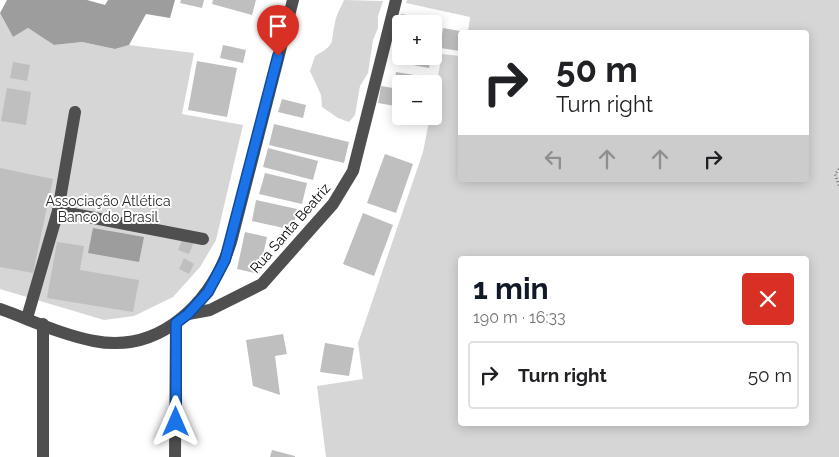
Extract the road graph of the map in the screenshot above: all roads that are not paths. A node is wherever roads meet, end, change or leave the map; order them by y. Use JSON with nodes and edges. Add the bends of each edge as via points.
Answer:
{"nodes":[{"id":1,"x":292,"y":0,"type":"edge"},
{"id":2,"x":396,"y":0,"type":"edge"},
{"id":3,"x":75,"y":112,"type":"dead end"},
{"id":4,"x":58,"y":211,"type":"junction"},
{"id":5,"x":203,"y":239,"type":"dead end"},
{"id":6,"x":0,"y":309,"type":"edge"},
{"id":7,"x":188,"y":314,"type":"junction"},
{"id":8,"x":27,"y":318,"type":"junction"},
{"id":9,"x":176,"y":323,"type":"junction"},
{"id":10,"x":43,"y":324,"type":"junction"},
{"id":11,"x":43,"y":457,"type":"edge"},
{"id":12,"x":175,"y":457,"type":"edge"}],
"edges":[{"from":1,"to":7,"type":"street","via":[[225,260],[208,292]]},
{"from":2,"to":7,"type":"street","name":"Rua Santa Beatriz","via":[[353,171],[333,204],[262,284],[210,310]]},
{"from":3,"to":4,"type":"street"},
{"from":4,"to":5,"type":"street"},
{"from":4,"to":8,"type":"street"},
{"from":6,"to":8,"type":"street"},
{"from":7,"to":9,"type":"street"},
{"from":8,"to":10,"type":"street"},
{"from":9,"to":10,"type":"street","via":[[146,337],[109,342],[95,341]]},
{"from":9,"to":12,"type":"street"},
{"from":10,"to":11,"type":"street"}]}
